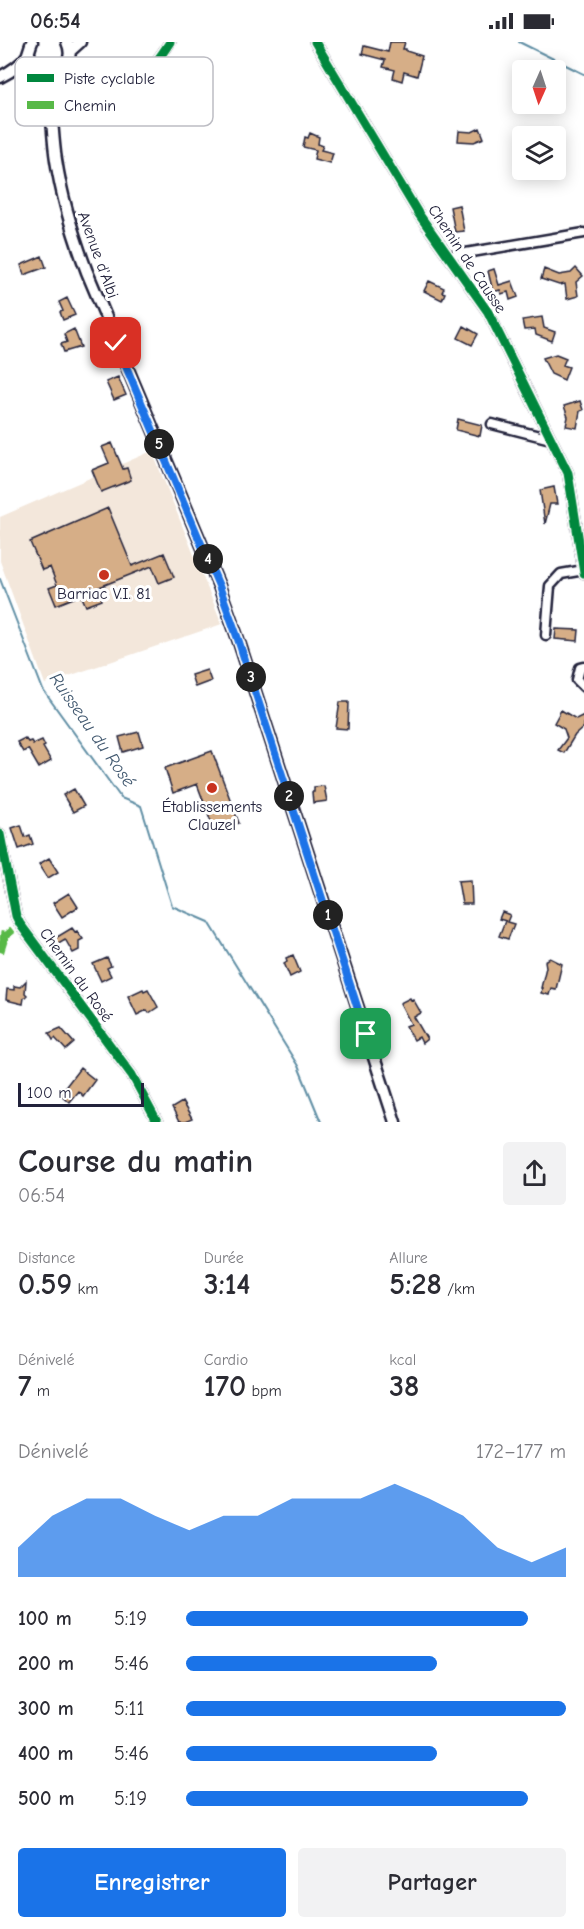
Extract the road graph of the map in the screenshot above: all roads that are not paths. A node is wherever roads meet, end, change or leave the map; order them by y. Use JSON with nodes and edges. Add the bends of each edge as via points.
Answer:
{"nodes":[{"id":1,"x":80,"y":42,"type":"edge"},
{"id":2,"x":170,"y":42,"type":"edge"},
{"id":3,"x":315,"y":42,"type":"edge"},
{"id":4,"x":69,"y":47,"type":"edge"},
{"id":5,"x":160,"y":57,"type":"edge"},
{"id":6,"x":15,"y":68,"type":"edge"},
{"id":7,"x":2,"y":76,"type":"edge"},
{"id":8,"x":53,"y":126,"type":"edge"},
{"id":9,"x":584,"y":233,"type":"edge"},
{"id":10,"x":448,"y":256,"type":"junction"},
{"id":11,"x":492,"y":424,"type":"dead end"},
{"id":12,"x":551,"y":439,"type":"junction"},
{"id":13,"x":581,"y":536,"type":"edge"},
{"id":14,"x":584,"y":571,"type":"edge"},
{"id":15,"x":546,"y":635,"type":"dead end"},
{"id":16,"x":584,"y":667,"type":"edge"},
{"id":17,"x":584,"y":687,"type":"edge"},
{"id":18,"x":0,"y":834,"type":"edge"},
{"id":19,"x":393,"y":1121,"type":"edge"},
{"id":20,"x":157,"y":1122,"type":"edge"}],
"edges":[{"from":1,"to":4,"type":"main road"},
{"from":2,"to":5,"type":"street"},
{"from":3,"to":10,"type":"street","name":"Chemin de Causse"},
{"from":6,"to":7,"type":"main road"},
{"from":8,"to":19,"type":"main road","name":"Avenue d'Albi","via":[[55,157],[73,234],[223,597]]},
{"from":9,"to":10,"type":"street"},
{"from":10,"to":12,"type":"street","name":"Chemin de Causse","via":[[488,312]]},
{"from":11,"to":12,"type":"street"},
{"from":12,"to":13,"type":"street","name":"Chemin de Causse","via":[[568,472]]},
{"from":13,"to":14,"type":"street","name":"Chemin de Causse"},
{"from":14,"to":15,"type":"street","via":[[561,574],[550,586]]},
{"from":16,"to":17,"type":"street","via":[[580,668],[577,680]]},
{"from":18,"to":20,"type":"street","name":"Chemin du Rosé","via":[[20,924],[132,1075]]}]}
